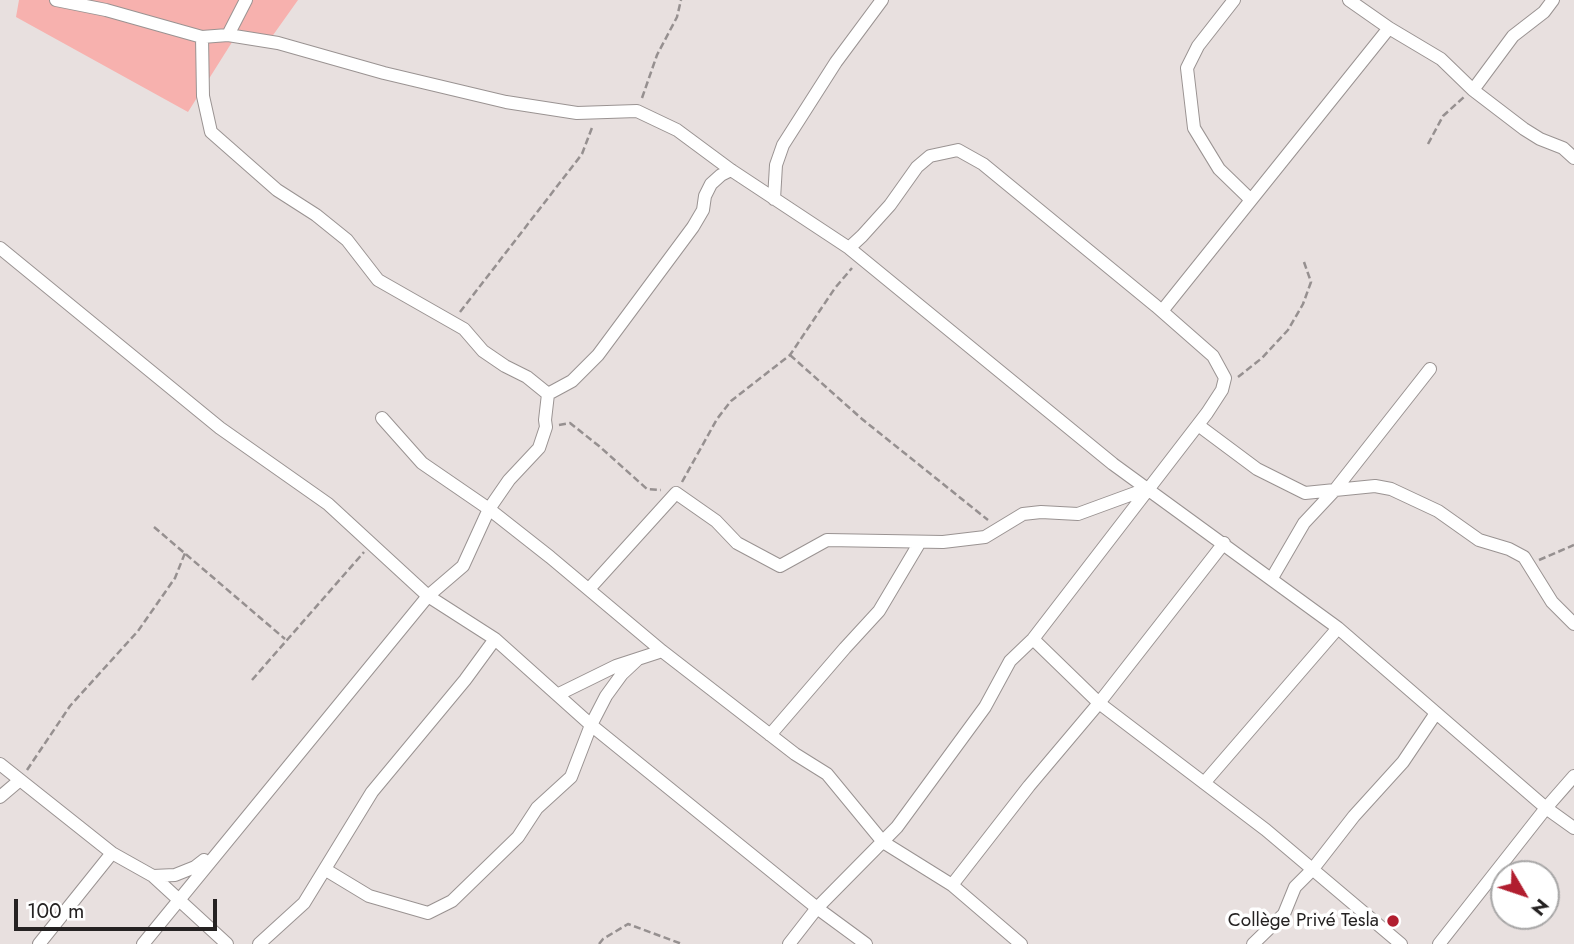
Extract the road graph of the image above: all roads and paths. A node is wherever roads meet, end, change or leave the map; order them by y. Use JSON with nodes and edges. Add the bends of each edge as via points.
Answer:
{"nodes":[{"id":1,"x":57,"y":0,"type":"edge"},
{"id":2,"x":246,"y":0,"type":"edge"},
{"id":3,"x":681,"y":0,"type":"edge"},
{"id":4,"x":882,"y":0,"type":"edge"},
{"id":5,"x":1234,"y":0,"type":"edge"},
{"id":6,"x":1349,"y":0,"type":"edge"},
{"id":7,"x":1359,"y":0,"type":"edge"},
{"id":8,"x":1553,"y":0,"type":"edge"},
{"id":9,"x":1367,"y":13,"type":"junction"},
{"id":10,"x":1389,"y":28,"type":"junction"},
{"id":11,"x":228,"y":35,"type":"junction"},
{"id":12,"x":202,"y":37,"type":"junction"},
{"id":13,"x":1473,"y":90,"type":"junction"},
{"id":14,"x":637,"y":111,"type":"junction"},
{"id":15,"x":598,"y":112,"type":"junction"},
{"id":16,"x":1428,"y":144,"type":"dead end"},
{"id":17,"x":1574,"y":158,"type":"edge"},
{"id":18,"x":732,"y":170,"type":"junction"},
{"id":19,"x":774,"y":199,"type":"junction"},
{"id":20,"x":1251,"y":200,"type":"junction"},
{"id":21,"x":0,"y":248,"type":"edge"},
{"id":22,"x":849,"y":248,"type":"junction"},
{"id":23,"x":861,"y":258,"type":"junction"},
{"id":24,"x":1304,"y":262,"type":"dead end"},
{"id":25,"x":1162,"y":311,"type":"junction"},
{"id":26,"x":454,"y":324,"type":"junction"},
{"id":27,"x":790,"y":355,"type":"junction"},
{"id":28,"x":1430,"y":369,"type":"dead end"},
{"id":29,"x":1222,"y":390,"type":"junction"},
{"id":30,"x":548,"y":394,"type":"junction"},
{"id":31,"x":382,"y":418,"type":"dead end"},
{"id":32,"x":1198,"y":425,"type":"junction"},
{"id":33,"x":546,"y":427,"type":"junction"},
{"id":34,"x":1150,"y":488,"type":"junction"},
{"id":35,"x":1334,"y":491,"type":"junction"},
{"id":36,"x":676,"y":493,"type":"junction"},
{"id":37,"x":489,"y":509,"type":"junction"},
{"id":38,"x":154,"y":527,"type":"dead end"},
{"id":39,"x":999,"y":528,"type":"junction"},
{"id":40,"x":920,"y":542,"type":"junction"},
{"id":41,"x":1224,"y":543,"type":"junction"},
{"id":42,"x":371,"y":545,"type":"junction"},
{"id":43,"x":1574,"y":545,"type":"edge"},
{"id":44,"x":185,"y":553,"type":"junction"},
{"id":45,"x":1528,"y":563,"type":"junction"},
{"id":46,"x":1272,"y":578,"type":"junction"},
{"id":47,"x":589,"y":589,"type":"junction"},
{"id":48,"x":428,"y":596,"type":"junction"},
{"id":49,"x":1574,"y":624,"type":"edge"},
{"id":50,"x":1338,"y":628,"type":"junction"},
{"id":51,"x":285,"y":639,"type":"junction"},
{"id":52,"x":495,"y":639,"type":"junction"},
{"id":53,"x":1033,"y":639,"type":"junction"},
{"id":54,"x":662,"y":651,"type":"junction"},
{"id":55,"x":638,"y":659,"type":"junction"},
{"id":56,"x":252,"y":680,"type":"dead end"},
{"id":57,"x":559,"y":694,"type":"junction"},
{"id":58,"x":1098,"y":703,"type":"junction"},
{"id":59,"x":1436,"y":713,"type":"junction"},
{"id":60,"x":591,"y":725,"type":"junction"},
{"id":61,"x":770,"y":735,"type":"junction"},
{"id":62,"x":0,"y":764,"type":"edge"},
{"id":63,"x":1574,"y":776,"type":"edge"},
{"id":64,"x":20,"y":779,"type":"junction"},
{"id":65,"x":1204,"y":783,"type":"junction"},
{"id":66,"x":0,"y":797,"type":"edge"},
{"id":67,"x":1546,"y":808,"type":"junction"},
{"id":68,"x":1574,"y":828,"type":"edge"},
{"id":69,"x":883,"y":842,"type":"junction"},
{"id":70,"x":220,"y":849,"type":"junction"},
{"id":71,"x":112,"y":853,"type":"junction"},
{"id":72,"x":326,"y":870,"type":"junction"},
{"id":73,"x":1312,"y":870,"type":"junction"},
{"id":74,"x":153,"y":876,"type":"junction"},
{"id":75,"x":952,"y":885,"type":"junction"},
{"id":76,"x":177,"y":901,"type":"junction"},
{"id":77,"x":817,"y":908,"type":"junction"},
{"id":78,"x":39,"y":944,"type":"edge"},
{"id":79,"x":143,"y":944,"type":"edge"},
{"id":80,"x":227,"y":944,"type":"edge"},
{"id":81,"x":259,"y":944,"type":"edge"},
{"id":82,"x":599,"y":944,"type":"edge"},
{"id":83,"x":682,"y":944,"type":"edge"},
{"id":84,"x":789,"y":944,"type":"edge"},
{"id":85,"x":866,"y":944,"type":"edge"},
{"id":86,"x":1020,"y":944,"type":"edge"},
{"id":87,"x":1253,"y":944,"type":"edge"},
{"id":88,"x":1401,"y":944,"type":"edge"},
{"id":89,"x":1439,"y":944,"type":"edge"}],
"edges":[{"from":1,"to":12,"type":"street"},
{"from":2,"to":11,"type":"street"},
{"from":3,"to":14,"type":"path"},
{"from":4,"to":19,"type":"street","via":[[783,145],[776,165]]},
{"from":5,"to":20,"type":"street","via":[[1198,46],[1188,68],[1194,128],[1219,169]]},
{"from":6,"to":9,"type":"street"},
{"from":7,"to":9,"type":"street"},
{"from":8,"to":13,"type":"street","via":[[1513,36]]},
{"from":9,"to":10,"type":"street"},
{"from":10,"to":13,"type":"street","via":[[1441,60]]},
{"from":10,"to":20,"type":"street"},
{"from":11,"to":12,"type":"street"},
{"from":11,"to":15,"type":"street","via":[[278,43],[506,102]]},
{"from":12,"to":26,"type":"street","via":[[203,96],[211,132],[277,190],[347,240],[378,280]]},
{"from":13,"to":16,"type":"path","via":[[1443,116]]},
{"from":13,"to":17,"type":"street","via":[[1524,129]]},
{"from":14,"to":15,"type":"street"},
{"from":14,"to":18,"type":"street","via":[[677,130]]},
{"from":15,"to":26,"type":"path","via":[[582,154]]},
{"from":18,"to":19,"type":"street"},
{"from":18,"to":30,"type":"street","via":[[711,184],[693,227],[598,355],[572,381]]},
{"from":19,"to":22,"type":"street"},
{"from":20,"to":25,"type":"street"},
{"from":21,"to":42,"type":"street","via":[[220,428],[328,504]]},
{"from":22,"to":23,"type":"street"},
{"from":22,"to":25,"type":"street","via":[[883,213],[917,167],[930,156],[958,150],[983,164]]},
{"from":23,"to":27,"type":"path"},
{"from":23,"to":34,"type":"street","via":[[1113,464]]},
{"from":24,"to":29,"type":"path","via":[[1311,282],[1288,330]]},
{"from":25,"to":29,"type":"street","via":[[1213,356],[1225,378]]},
{"from":26,"to":30,"type":"street","via":[[483,351]]},
{"from":27,"to":36,"type":"path","via":[[731,401]]},
{"from":27,"to":39,"type":"path"},
{"from":28,"to":35,"type":"street"},
{"from":29,"to":32,"type":"street"},
{"from":30,"to":33,"type":"street"},
{"from":31,"to":37,"type":"street","via":[[422,463]]},
{"from":32,"to":34,"type":"street"},
{"from":32,"to":35,"type":"street","via":[[1284,484],[1305,493]]},
{"from":33,"to":36,"type":"path","via":[[570,423],[647,489]]},
{"from":33,"to":37,"type":"street","via":[[539,448]]},
{"from":34,"to":39,"type":"street","via":[[1078,514],[1023,514]]},
{"from":34,"to":41,"type":"street"},
{"from":34,"to":53,"type":"street"},
{"from":35,"to":45,"type":"street","via":[[1366,486],[1391,489]]},
{"from":35,"to":46,"type":"street","via":[[1304,523]]},
{"from":36,"to":40,"type":"street","via":[[716,521],[737,543],[780,566],[828,540]]},
{"from":36,"to":47,"type":"street"},
{"from":37,"to":47,"type":"street"},
{"from":37,"to":48,"type":"street","via":[[463,566]]},
{"from":38,"to":44,"type":"path"},
{"from":39,"to":40,"type":"street","via":[[985,537]]},
{"from":40,"to":61,"type":"street","via":[[879,611]]},
{"from":41,"to":46,"type":"street"},
{"from":41,"to":58,"type":"street"},
{"from":42,"to":48,"type":"street"},
{"from":42,"to":51,"type":"path"},
{"from":43,"to":45,"type":"path"},
{"from":44,"to":51,"type":"path"},
{"from":44,"to":64,"type":"path","via":[[175,578],[138,631],[70,706]]},
{"from":45,"to":49,"type":"street","via":[[1552,602]]},
{"from":46,"to":50,"type":"street"},
{"from":47,"to":54,"type":"street"},
{"from":48,"to":52,"type":"street"},
{"from":48,"to":70,"type":"street"},
{"from":50,"to":59,"type":"street"},
{"from":50,"to":65,"type":"street"},
{"from":51,"to":56,"type":"path"},
{"from":52,"to":57,"type":"street"},
{"from":52,"to":72,"type":"street","via":[[372,792]]},
{"from":53,"to":58,"type":"street"},
{"from":53,"to":69,"type":"street","via":[[1010,661],[985,707]]},
{"from":54,"to":55,"type":"street"},
{"from":54,"to":61,"type":"street"},
{"from":55,"to":57,"type":"street"},
{"from":55,"to":60,"type":"street","via":[[606,696]]},
{"from":57,"to":60,"type":"street"},
{"from":58,"to":65,"type":"street"},
{"from":58,"to":75,"type":"street"},
{"from":59,"to":67,"type":"street"},
{"from":59,"to":73,"type":"street","via":[[1403,762]]},
{"from":60,"to":72,"type":"street","via":[[571,777],[452,901],[428,913],[369,896]]},
{"from":60,"to":77,"type":"street"},
{"from":61,"to":69,"type":"street","via":[[827,774]]},
{"from":62,"to":64,"type":"street"},
{"from":63,"to":67,"type":"street"},
{"from":64,"to":66,"type":"street"},
{"from":64,"to":71,"type":"street"},
{"from":65,"to":73,"type":"street"},
{"from":67,"to":68,"type":"street"},
{"from":67,"to":89,"type":"street"},
{"from":69,"to":75,"type":"street"},
{"from":69,"to":77,"type":"street"},
{"from":70,"to":74,"type":"street","via":[[195,867],[175,875]]},
{"from":70,"to":76,"type":"street"},
{"from":71,"to":74,"type":"street"},
{"from":71,"to":78,"type":"street"},
{"from":72,"to":81,"type":"street","via":[[304,903]]},
{"from":73,"to":87,"type":"street","via":[[1295,887],[1284,914]]},
{"from":73,"to":88,"type":"street"},
{"from":74,"to":76,"type":"street"},
{"from":75,"to":86,"type":"street"},
{"from":76,"to":79,"type":"street"},
{"from":76,"to":80,"type":"street"},
{"from":77,"to":84,"type":"street"},
{"from":77,"to":85,"type":"street"},
{"from":82,"to":83,"type":"path","via":[[628,923]]}]}
